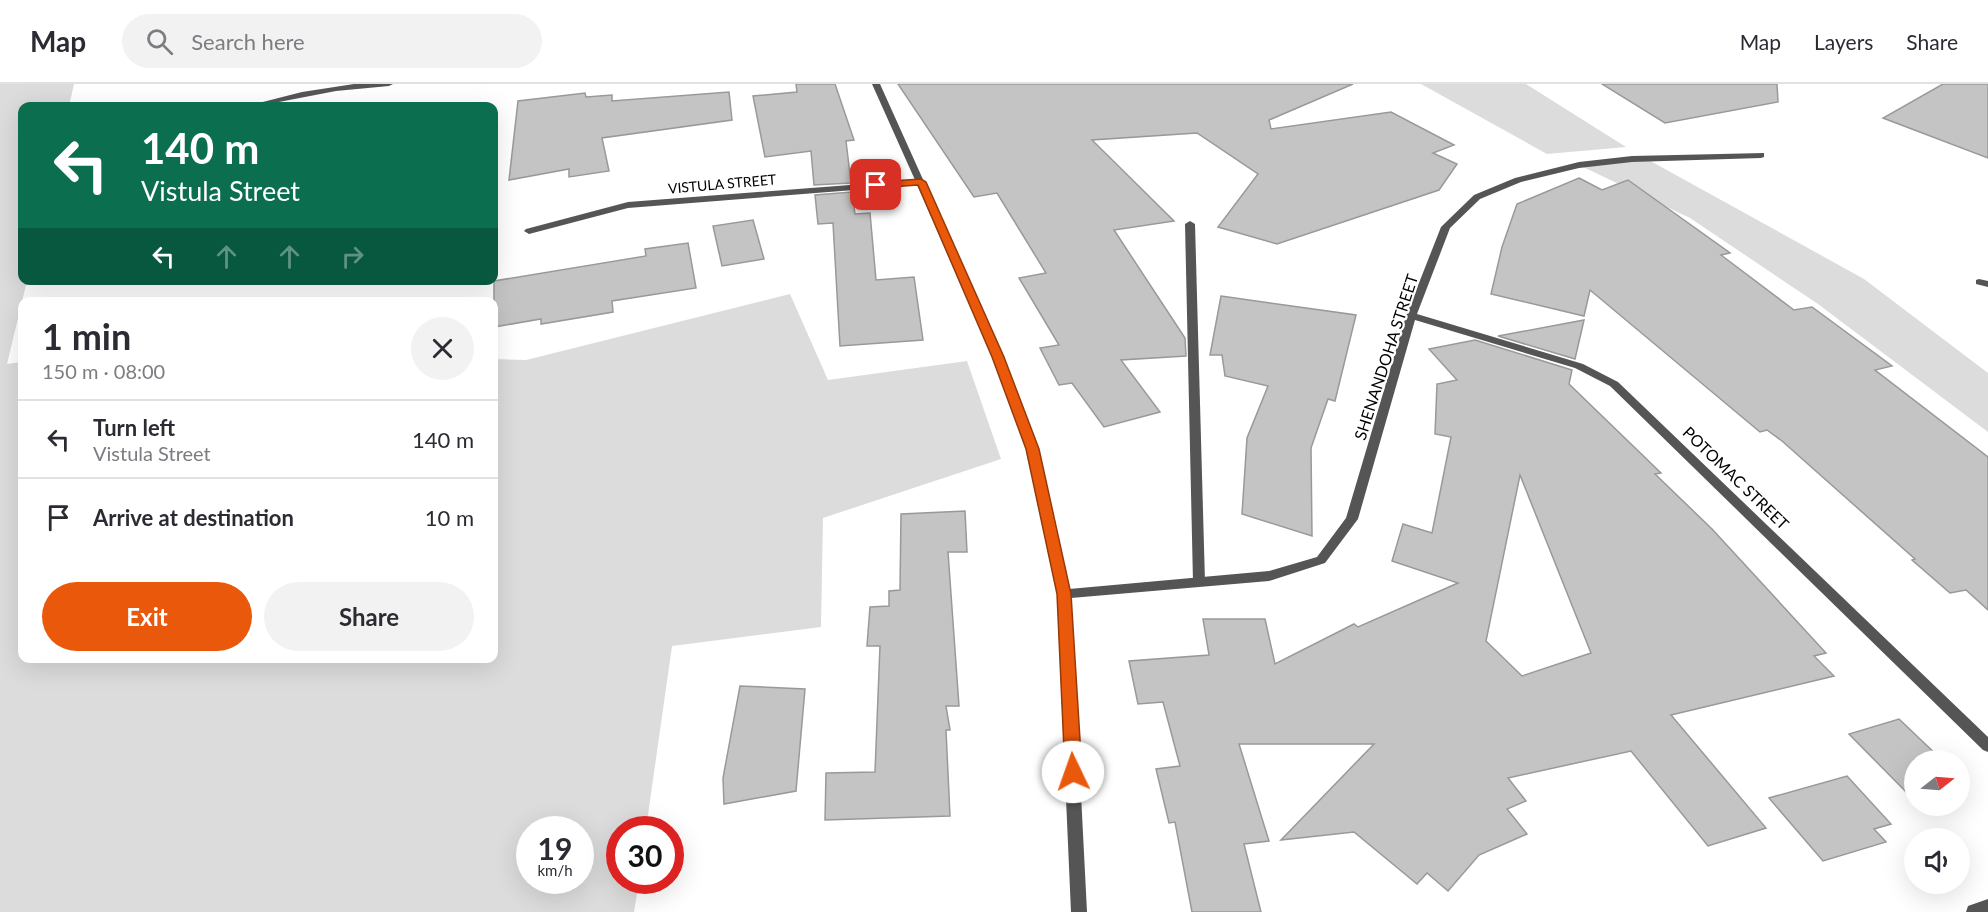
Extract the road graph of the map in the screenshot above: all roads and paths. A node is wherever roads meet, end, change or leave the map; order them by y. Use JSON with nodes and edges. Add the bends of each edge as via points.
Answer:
{"nodes":[{"id":1,"x":389,"y":84,"type":"edge"},
{"id":2,"x":876,"y":84,"type":"edge"},
{"id":3,"x":265,"y":102,"type":"edge"},
{"id":4,"x":1761,"y":155,"type":"dead end"},
{"id":5,"x":921,"y":182,"type":"junction"},
{"id":6,"x":1190,"y":224,"type":"dead end"},
{"id":7,"x":529,"y":231,"type":"dead end"},
{"id":8,"x":1411,"y":316,"type":"junction"},
{"id":9,"x":1199,"y":582,"type":"junction"},
{"id":10,"x":1064,"y":594,"type":"junction"},
{"id":11,"x":1988,"y":746,"type":"edge"},
{"id":12,"x":1988,"y":907,"type":"edge"},
{"id":13,"x":1079,"y":912,"type":"edge"},
{"id":14,"x":1974,"y":912,"type":"edge"}],
"edges":[{"from":1,"to":3,"type":"street","via":[[294,94]]},
{"from":2,"to":5,"type":"street"},
{"from":4,"to":8,"type":"street","name":"SHENANDOHA STREET","via":[[1632,159],[1579,165],[1493,189],[1477,197],[1446,227]]},
{"from":5,"to":7,"type":"street","name":"VISTULA STREET","via":[[628,205]]},
{"from":5,"to":10,"type":"street","via":[[998,357],[1032,449]]},
{"from":6,"to":9,"type":"street"},
{"from":8,"to":9,"type":"street","name":"SHENANDOHA STREET","via":[[1352,519],[1322,560],[1269,576]]},
{"from":8,"to":11,"type":"street","name":"POTOMAC STREET","via":[[1580,366],[1614,384]]},
{"from":9,"to":10,"type":"street","name":"SHENANDOHA STREET"},
{"from":10,"to":13,"type":"street"},
{"from":12,"to":14,"type":"street"}]}
